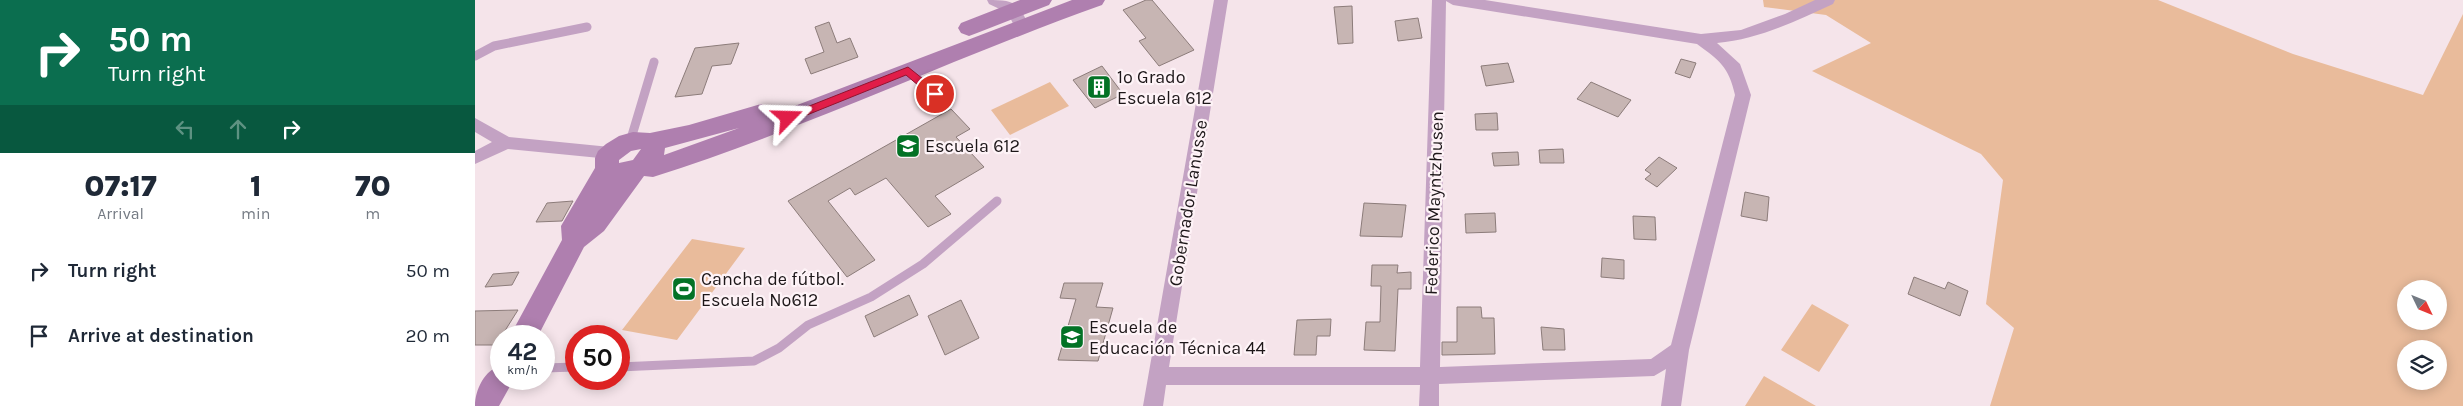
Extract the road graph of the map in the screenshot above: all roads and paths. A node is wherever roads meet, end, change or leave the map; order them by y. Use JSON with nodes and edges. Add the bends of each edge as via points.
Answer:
{"nodes":[{"id":1,"x":1041,"y":0,"type":"edge"},
{"id":2,"x":1094,"y":0,"type":"edge"},
{"id":3,"x":1221,"y":0,"type":"edge"},
{"id":4,"x":1439,"y":0,"type":"edge"},
{"id":5,"x":1453,"y":0,"type":"edge"},
{"id":6,"x":1828,"y":0,"type":"edge"},
{"id":7,"x":1012,"y":9,"type":"edge"},
{"id":8,"x":587,"y":27,"type":"dead end"},
{"id":9,"x":1701,"y":39,"type":"junction"},
{"id":10,"x":475,"y":56,"type":"edge"},
{"id":11,"x":654,"y":62,"type":"dead end"},
{"id":12,"x":908,"y":71,"type":"junction"},
{"id":13,"x":945,"y":102,"type":"dead end"},
{"id":14,"x":475,"y":124,"type":"edge"},
{"id":15,"x":506,"y":143,"type":"junction"},
{"id":16,"x":624,"y":152,"type":"junction"},
{"id":17,"x":475,"y":158,"type":"edge"},
{"id":18,"x":639,"y":167,"type":"junction"},
{"id":19,"x":997,"y":200,"type":"dead end"},
{"id":20,"x":575,"y":240,"type":"junction"},
{"id":21,"x":530,"y":325,"type":"edge"},
{"id":22,"x":1679,"y":350,"type":"junction"},
{"id":23,"x":630,"y":366,"type":"edge"},
{"id":24,"x":1159,"y":376,"type":"junction"},
{"id":25,"x":1429,"y":376,"type":"junction"},
{"id":26,"x":493,"y":390,"type":"edge"},
{"id":27,"x":483,"y":406,"type":"edge"},
{"id":28,"x":1153,"y":406,"type":"edge"},
{"id":29,"x":1429,"y":406,"type":"edge"},
{"id":30,"x":1671,"y":406,"type":"edge"}],
"edges":[{"from":1,"to":7,"type":"main road"},
{"from":2,"to":7,"type":"main road"},
{"from":3,"to":24,"type":"street","name":"Gobernador Lanusse"},
{"from":4,"to":25,"type":"street","name":"Federico Mayntzhusen"},
{"from":5,"to":9,"type":"street"},
{"from":6,"to":9,"type":"street","via":[[1742,35]]},
{"from":7,"to":12,"type":"main road"},
{"from":7,"to":16,"type":"main road","via":[[746,118]]},
{"from":8,"to":10,"type":"lane","via":[[494,46]]},
{"from":9,"to":22,"type":"street","via":[[1733,63],[1743,95]]},
{"from":11,"to":16,"type":"lane"},
{"from":12,"to":13,"type":"lane"},
{"from":12,"to":18,"type":"main road","via":[[703,152],[653,168]]},
{"from":14,"to":15,"type":"street"},
{"from":15,"to":16,"type":"street"},
{"from":15,"to":17,"type":"street"},
{"from":16,"to":18,"type":"main road","via":[[616,173]]},
{"from":16,"to":18,"type":"main road","via":[[654,150]]},
{"from":16,"to":20,"type":"main road","via":[[574,226]]},
{"from":18,"to":20,"type":"main road","via":[[595,224]]},
{"from":19,"to":23,"type":"lane","via":[[923,264],[871,297],[808,326],[779,348],[754,361]]},
{"from":20,"to":21,"type":"main road"},
{"from":22,"to":25,"type":"street","via":[[1654,367]]},
{"from":22,"to":30,"type":"street"},
{"from":24,"to":25,"type":"street"},
{"from":24,"to":28,"type":"street","name":"Gobernador Lanusse"},
{"from":25,"to":29,"type":"street","name":"Federico Mayntzhusen"},
{"from":26,"to":27,"type":"main road"}]}
